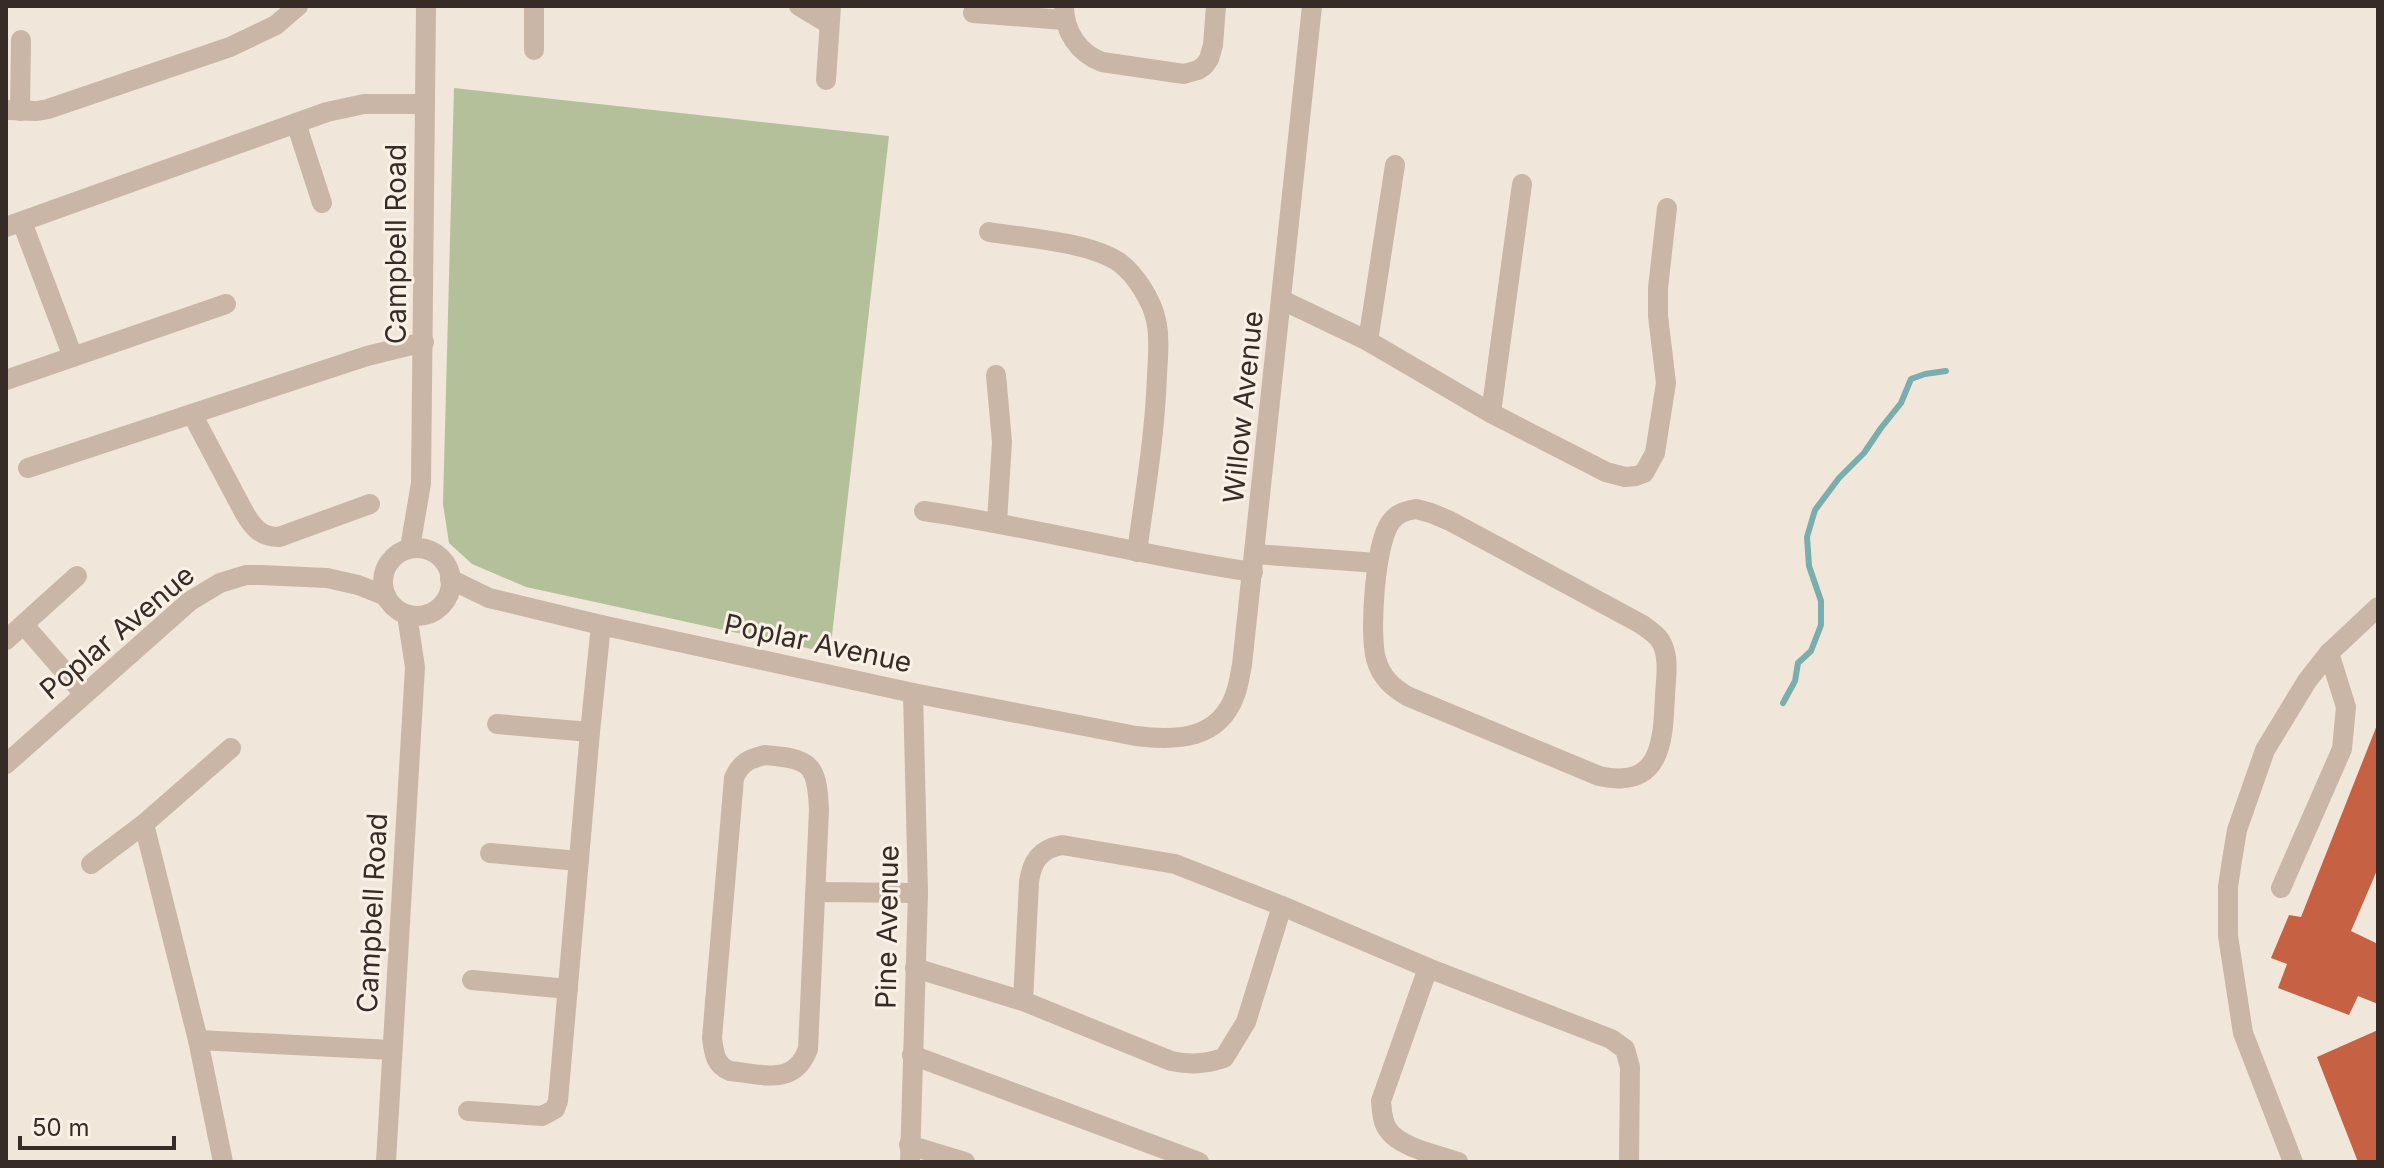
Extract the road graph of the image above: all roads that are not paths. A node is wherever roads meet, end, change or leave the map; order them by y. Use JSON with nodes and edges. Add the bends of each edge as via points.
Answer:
{"nodes":[{"id":1,"x":298,"y":6,"type":"edge"},
{"id":2,"x":426,"y":6,"type":"edge"},
{"id":3,"x":534,"y":6,"type":"edge"},
{"id":4,"x":799,"y":6,"type":"edge"},
{"id":5,"x":1216,"y":6,"type":"edge"},
{"id":6,"x":1312,"y":6,"type":"edge"},
{"id":7,"x":973,"y":13,"type":"dead end"},
{"id":8,"x":1064,"y":13,"type":"edge"},
{"id":9,"x":830,"y":15,"type":"edge"},
{"id":10,"x":21,"y":40,"type":"dead end"},
{"id":11,"x":534,"y":50,"type":"dead end"},
{"id":12,"x":826,"y":80,"type":"dead end"},
{"id":13,"x":425,"y":104,"type":"junction"},
{"id":14,"x":13,"y":111,"type":"edge"},
{"id":15,"x":296,"y":123,"type":"junction"},
{"id":16,"x":1395,"y":165,"type":"dead end"},
{"id":17,"x":1522,"y":184,"type":"dead end"},
{"id":18,"x":322,"y":203,"type":"dead end"},
{"id":19,"x":1667,"y":208,"type":"dead end"},
{"id":20,"x":14,"y":224,"type":"edge"},
{"id":21,"x":989,"y":232,"type":"dead end"},
{"id":22,"x":1282,"y":300,"type":"junction"},
{"id":23,"x":226,"y":304,"type":"dead end"},
{"id":24,"x":1368,"y":341,"type":"junction"},
{"id":25,"x":424,"y":342,"type":"junction"},
{"id":26,"x":73,"y":357,"type":"junction"},
{"id":27,"x":996,"y":375,"type":"dead end"},
{"id":28,"x":6,"y":380,"type":"edge"},
{"id":29,"x":1491,"y":413,"type":"junction"},
{"id":30,"x":192,"y":414,"type":"junction"},
{"id":31,"x":28,"y":468,"type":"dead end"},
{"id":32,"x":370,"y":504,"type":"dead end"},
{"id":33,"x":924,"y":511,"type":"dead end"},
{"id":34,"x":997,"y":522,"type":"junction"},
{"id":35,"x":419,"y":549,"type":"junction"},
{"id":36,"x":1137,"y":552,"type":"junction"},
{"id":37,"x":1254,"y":563,"type":"junction"},
{"id":38,"x":1377,"y":563,"type":"junction"},
{"id":39,"x":385,"y":569,"type":"junction"},
{"id":40,"x":77,"y":576,"type":"dead end"},
{"id":41,"x":327,"y":578,"type":"junction"},
{"id":42,"x":450,"y":579,"type":"junction"},
{"id":43,"x":386,"y":596,"type":"junction"},
{"id":44,"x":489,"y":598,"type":"junction"},
{"id":45,"x":437,"y":607,"type":"junction"},
{"id":46,"x":2378,"y":607,"type":"edge"},
{"id":47,"x":407,"y":615,"type":"junction"},
{"id":48,"x":24,"y":625,"type":"junction"},
{"id":49,"x":601,"y":625,"type":"junction"},
{"id":50,"x":6,"y":640,"type":"edge"},
{"id":51,"x":2329,"y":653,"type":"junction"},
{"id":52,"x":415,"y":667,"type":"junction"},
{"id":53,"x":913,"y":693,"type":"junction"},
{"id":54,"x":84,"y":694,"type":"junction"},
{"id":55,"x":497,"y":724,"type":"dead end"},
{"id":56,"x":590,"y":732,"type":"junction"},
{"id":57,"x":1136,"y":736,"type":"joint"},
{"id":58,"x":231,"y":748,"type":"dead end"},
{"id":59,"x":6,"y":764,"type":"edge"},
{"id":60,"x":144,"y":824,"type":"junction"},
{"id":61,"x":490,"y":853,"type":"dead end"},
{"id":62,"x":579,"y":861,"type":"junction"},
{"id":63,"x":91,"y":864,"type":"dead end"},
{"id":64,"x":2281,"y":888,"type":"dead end"},
{"id":65,"x":816,"y":892,"type":"junction"},
{"id":66,"x":918,"y":893,"type":"junction"},
{"id":67,"x":1282,"y":906,"type":"junction"},
{"id":68,"x":915,"y":968,"type":"junction"},
{"id":69,"x":1428,"y":968,"type":"junction"},
{"id":70,"x":472,"y":980,"type":"dead end"},
{"id":71,"x":568,"y":989,"type":"junction"},
{"id":72,"x":1023,"y":1001,"type":"junction"},
{"id":73,"x":198,"y":1040,"type":"junction"},
{"id":74,"x":392,"y":1050,"type":"junction"},
{"id":75,"x":912,"y":1055,"type":"junction"},
{"id":76,"x":468,"y":1111,"type":"dead end"},
{"id":77,"x":909,"y":1154,"type":"edge"},
{"id":78,"x":223,"y":1162,"type":"edge"},
{"id":79,"x":386,"y":1162,"type":"edge"},
{"id":80,"x":965,"y":1162,"type":"edge"},
{"id":81,"x":1199,"y":1162,"type":"edge"},
{"id":82,"x":1458,"y":1162,"type":"edge"},
{"id":83,"x":1629,"y":1162,"type":"edge"},
{"id":84,"x":2293,"y":1162,"type":"edge"}],
"edges":[{"from":1,"to":14,"type":"street","via":[[276,25],[230,47],[48,109]]},
{"from":2,"to":13,"type":"street","name":"Campbell Road"},
{"from":3,"to":11,"type":"street"},
{"from":4,"to":9,"type":"street"},
{"from":5,"to":8,"type":"street","via":[[1209,59],[1184,74],[1094,59],[1080,48]]},
{"from":6,"to":22,"type":"street","name":"Willow Avenue"},
{"from":7,"to":8,"type":"street"},
{"from":9,"to":12,"type":"street"},
{"from":10,"to":14,"type":"street"},
{"from":13,"to":15,"type":"street","via":[[364,104]]},
{"from":13,"to":25,"type":"street","name":"Campbell Road"},
{"from":15,"to":18,"type":"street"},
{"from":15,"to":20,"type":"street"},
{"from":16,"to":24,"type":"street"},
{"from":17,"to":29,"type":"street"},
{"from":19,"to":29,"type":"street","via":[[1658,288],[1666,383],[1655,453],[1644,473],[1625,477],[1606,472]]},
{"from":20,"to":26,"type":"street"},
{"from":21,"to":36,"type":"street","via":[[1077,246],[1105,256],[1121,264],[1151,307],[1158,344],[1156,402]]},
{"from":22,"to":24,"type":"street"},
{"from":22,"to":37,"type":"street","name":"Willow Avenue"},
{"from":23,"to":26,"type":"street"},
{"from":24,"to":29,"type":"street"},
{"from":25,"to":30,"type":"street"},
{"from":25,"to":35,"type":"street","name":"Campbell Road"},
{"from":26,"to":28,"type":"street"},
{"from":27,"to":34,"type":"street","via":[[1002,442]]},
{"from":30,"to":31,"type":"street"},
{"from":30,"to":32,"type":"street","via":[[260,533],[279,537]]},
{"from":33,"to":34,"type":"street"},
{"from":34,"to":36,"type":"street"},
{"from":35,"to":39,"type":"street","via":[[395,555]]},
{"from":35,"to":42,"type":"street","via":[[444,561]]},
{"from":36,"to":37,"type":"street","via":[[1191,563]]},
{"from":37,"to":38,"type":"street"},
{"from":37,"to":57,"type":"street","name":"Willow Avenue","via":[[1242,665],[1228,711],[1196,734],[1165,740]]},
{"from":38,"to":38,"type":"street","via":[[1388,526],[1405,510],[1416,509],[1641,624],[1661,642],[1666,669],[1663,737],[1650,766],[1627,778],[1599,776],[1396,690],[1381,672],[1373,647]]},
{"from":39,"to":41,"type":"street","name":"Poplar Avenue"},
{"from":39,"to":43,"type":"street"},
{"from":40,"to":48,"type":"street"},
{"from":41,"to":43,"type":"street","name":"Poplar Avenue"},
{"from":41,"to":54,"type":"street","name":"Poplar Avenue","via":[[246,575],[220,583],[190,601]]},
{"from":42,"to":44,"type":"street","name":"Poplar Avenue"},
{"from":42,"to":45,"type":"street"},
{"from":43,"to":47,"type":"street"},
{"from":44,"to":45,"type":"street","name":"Poplar Avenue"},
{"from":44,"to":49,"type":"street","name":"Poplar Avenue"},
{"from":45,"to":47,"type":"street","via":[[419,616]]},
{"from":45,"to":52,"type":"street","name":"Campbell Road"},
{"from":46,"to":51,"type":"street"},
{"from":47,"to":52,"type":"street","name":"Campbell Road"},
{"from":48,"to":50,"type":"street"},
{"from":48,"to":54,"type":"street"},
{"from":49,"to":53,"type":"street","name":"Poplar Avenue"},
{"from":49,"to":56,"type":"street"},
{"from":51,"to":64,"type":"street","via":[[2346,707],[2342,749]]},
{"from":51,"to":84,"type":"street","via":[[2265,750],[2237,830],[2228,887],[2228,936],[2243,1033]]},
{"from":52,"to":74,"type":"street","name":"Campbell Road"},
{"from":53,"to":57,"type":"street","name":"Poplar Avenue"},
{"from":53,"to":66,"type":"street","name":"Pine Avenue"},
{"from":54,"to":59,"type":"street","name":"Poplar Avenue"},
{"from":55,"to":56,"type":"street"},
{"from":56,"to":62,"type":"street"},
{"from":58,"to":60,"type":"street"},
{"from":60,"to":63,"type":"street"},
{"from":60,"to":73,"type":"street"},
{"from":61,"to":62,"type":"street"},
{"from":62,"to":71,"type":"street"},
{"from":65,"to":65,"type":"street","via":[[803,1063],[795,1071],[775,1075],[723,1069],[716,1059],[712,1026],[734,778],[748,760],[765,755],[793,758],[814,772],[819,810]]},
{"from":65,"to":66,"type":"street"},
{"from":66,"to":68,"type":"street","name":"Pine Avenue"},
{"from":67,"to":69,"type":"street"},
{"from":67,"to":72,"type":"street","via":[[1246,1022],[1224,1058],[1198,1064],[1171,1061]]},
{"from":67,"to":72,"type":"street","via":[[1175,864],[1053,847],[1037,856],[1032,866]]},
{"from":68,"to":72,"type":"street"},
{"from":68,"to":75,"type":"street","name":"Pine Avenue"},
{"from":69,"to":82,"type":"street","via":[[1381,1101],[1383,1119],[1403,1143]]},
{"from":69,"to":83,"type":"street","via":[[1625,1049],[1630,1067]]},
{"from":70,"to":71,"type":"street"},
{"from":71,"to":76,"type":"street","via":[[555,1109],[542,1116]]},
{"from":73,"to":74,"type":"street"},
{"from":73,"to":78,"type":"street"},
{"from":74,"to":79,"type":"street","name":"Campbell Road"},
{"from":75,"to":77,"type":"street","name":"Pine Avenue"},
{"from":75,"to":81,"type":"street"},
{"from":77,"to":80,"type":"street"}]}
